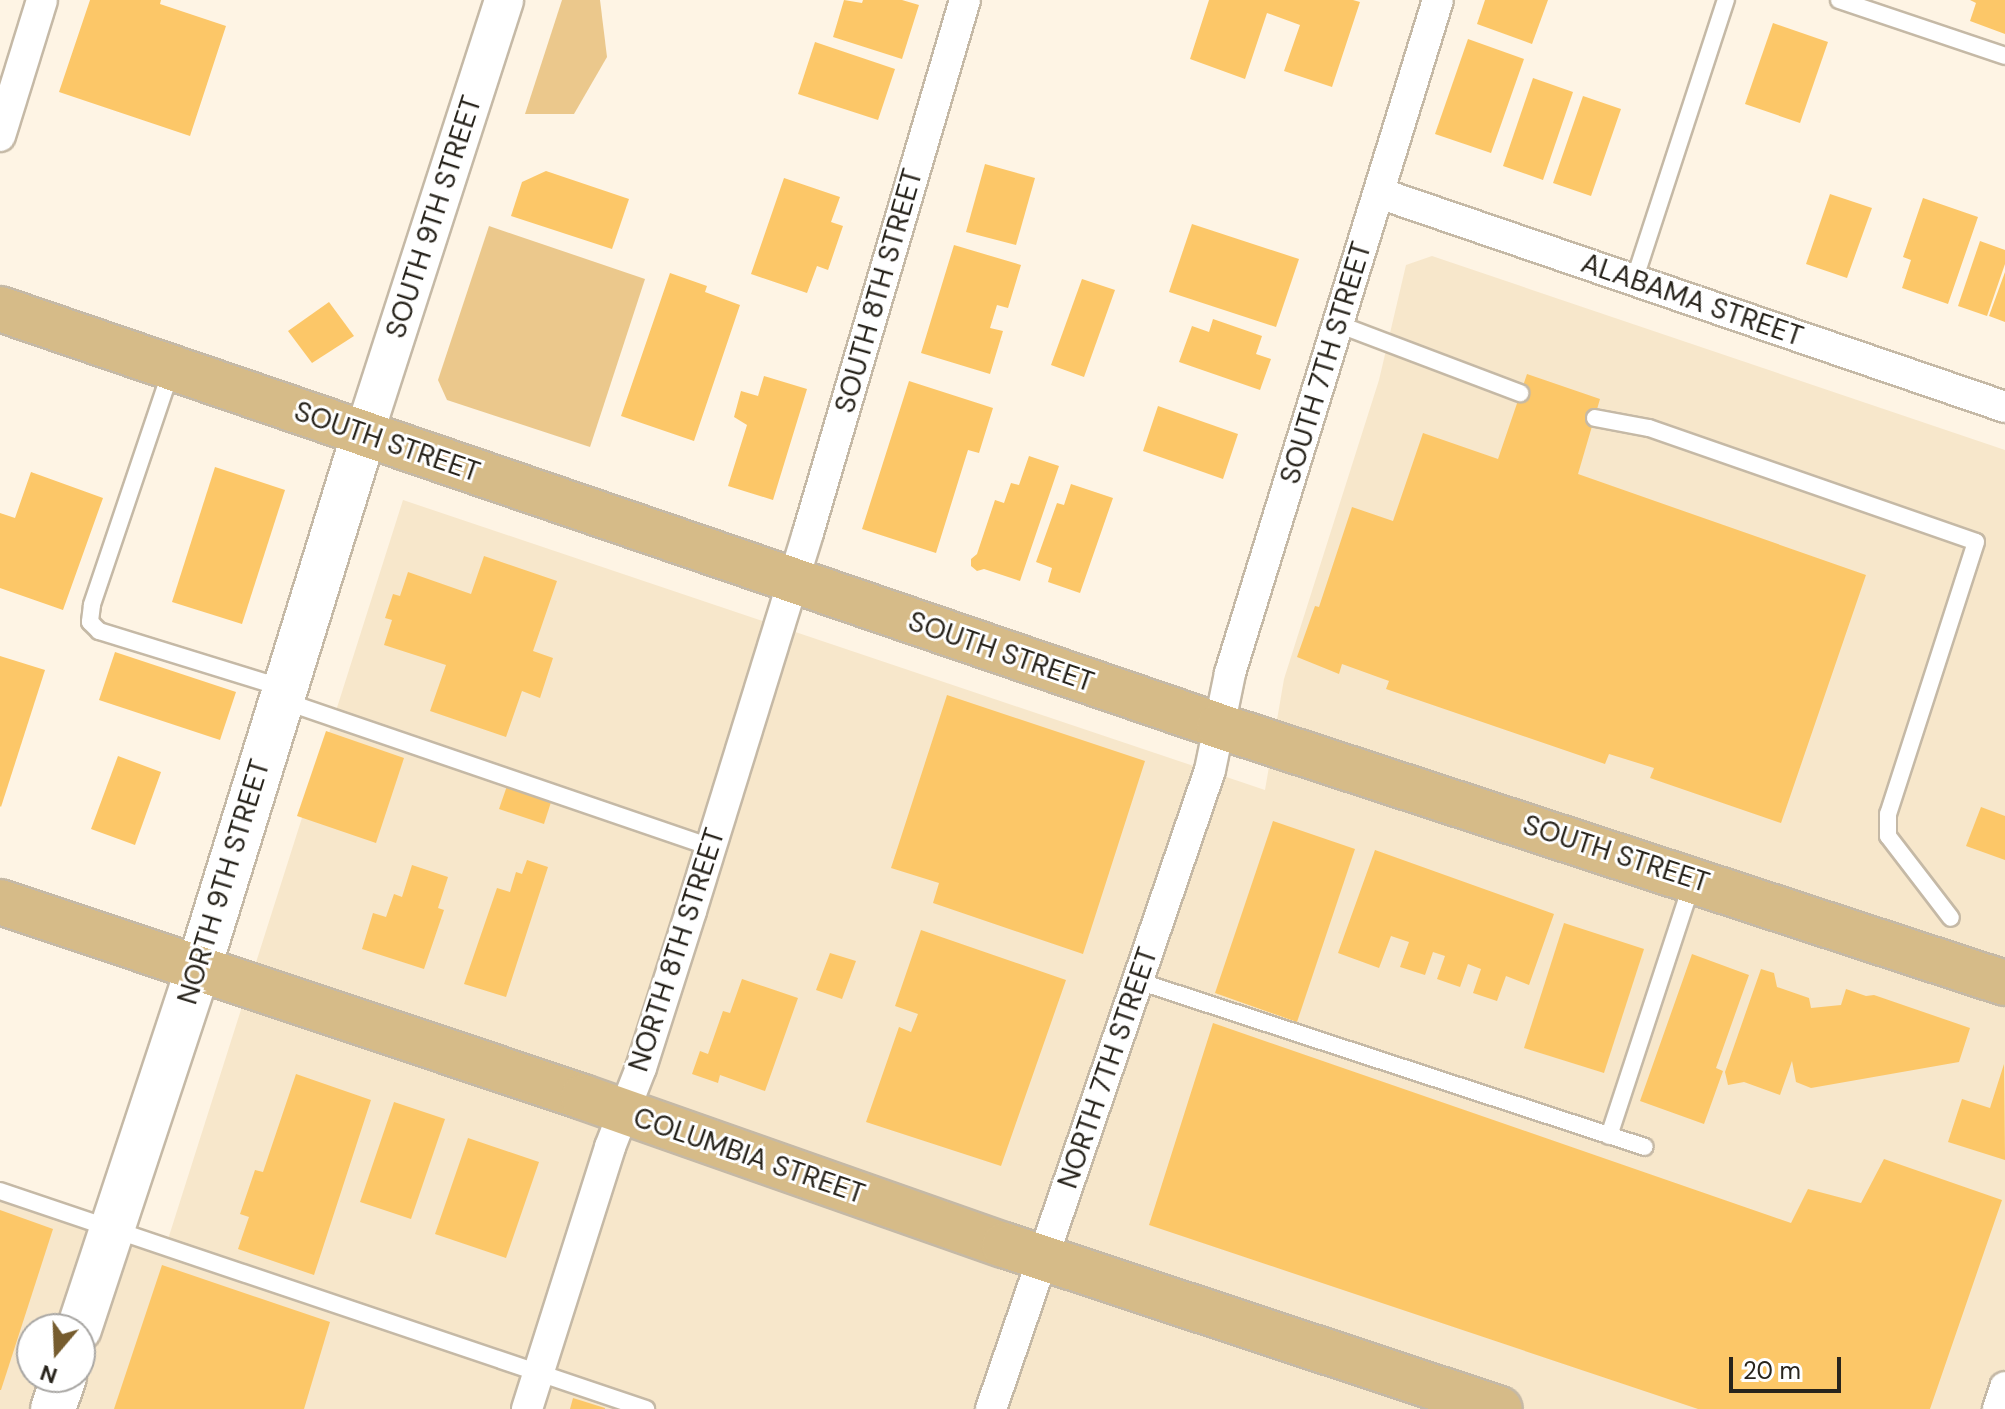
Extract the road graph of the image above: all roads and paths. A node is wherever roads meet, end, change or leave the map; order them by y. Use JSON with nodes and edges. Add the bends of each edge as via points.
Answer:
{"nodes":[{"id":1,"x":42,"y":0,"type":"edge"},
{"id":2,"x":504,"y":0,"type":"edge"},
{"id":3,"x":965,"y":0,"type":"edge"},
{"id":4,"x":1438,"y":0,"type":"edge"},
{"id":5,"x":1726,"y":0,"type":"edge"},
{"id":6,"x":1839,"y":0,"type":"edge"},
{"id":7,"x":2005,"y":56,"type":"edge"},
{"id":8,"x":0,"y":136,"type":"edge"},
{"id":9,"x":1379,"y":193,"type":"junction"},
{"id":10,"x":1634,"y":281,"type":"junction"},
{"id":11,"x":0,"y":309,"type":"edge"},
{"id":12,"x":1338,"y":324,"type":"junction"},
{"id":13,"x":171,"y":370,"type":"junction"},
{"id":14,"x":1520,"y":393,"type":"dead end"},
{"id":15,"x":2005,"y":407,"type":"edge"},
{"id":16,"x":1595,"y":418,"type":"dead end"},
{"id":17,"x":364,"y":434,"type":"junction"},
{"id":18,"x":793,"y":581,"type":"junction"},
{"id":19,"x":283,"y":694,"type":"junction"},
{"id":20,"x":1219,"y":726,"type":"junction"},
{"id":21,"x":711,"y":847,"type":"junction"},
{"id":22,"x":1693,"y":879,"type":"junction"},
{"id":23,"x":0,"y":902,"type":"edge"},
{"id":24,"x":1951,"y":918,"type":"dead end"},
{"id":25,"x":198,"y":970,"type":"junction"},
{"id":26,"x":1138,"y":981,"type":"junction"},
{"id":27,"x":2005,"y":983,"type":"edge"},
{"id":28,"x":624,"y":1113,"type":"junction"},
{"id":29,"x":1609,"y":1136,"type":"junction"},
{"id":30,"x":1645,"y":1147,"type":"dead end"},
{"id":31,"x":0,"y":1191,"type":"edge"},
{"id":32,"x":112,"y":1228,"type":"junction"},
{"id":33,"x":1043,"y":1258,"type":"junction"},
{"id":34,"x":84,"y":1313,"type":"edge"},
{"id":35,"x":539,"y":1375,"type":"junction"},
{"id":36,"x":2005,"y":1387,"type":"edge"},
{"id":37,"x":1473,"y":1405,"type":"edge"},
{"id":38,"x":527,"y":1409,"type":"edge"},
{"id":39,"x":646,"y":1409,"type":"edge"},
{"id":40,"x":991,"y":1409,"type":"edge"},
{"id":41,"x":1998,"y":1409,"type":"edge"}],
"edges":[{"from":1,"to":8,"type":"street"},
{"from":2,"to":17,"type":"street","name":"SOUTH 9TH STREET"},
{"from":3,"to":18,"type":"street","name":"SOUTH 8TH STREET"},
{"from":4,"to":9,"type":"street","name":"SOUTH 7TH STREET"},
{"from":5,"to":10,"type":"lane"},
{"from":6,"to":7,"type":"lane"},
{"from":9,"to":10,"type":"street","name":"ALABAMA STREET"},
{"from":9,"to":12,"type":"street","name":"SOUTH 7TH STREET"},
{"from":10,"to":15,"type":"street","name":"ALABAMA STREET"},
{"from":11,"to":13,"type":"main road","name":"SOUTH STREET"},
{"from":12,"to":14,"type":"lane"},
{"from":12,"to":20,"type":"street","name":"SOUTH 7TH STREET","via":[[1230,673]]},
{"from":13,"to":17,"type":"main road","name":"SOUTH STREET"},
{"from":13,"to":19,"type":"lane","via":[[90,622],[99,631]]},
{"from":16,"to":24,"type":"lane","via":[[1649,428],[1976,542],[1888,814],[1888,836]]},
{"from":17,"to":18,"type":"main road","name":"SOUTH STREET"},
{"from":17,"to":19,"type":"main road","name":"NORTH 9TH STREET"},
{"from":18,"to":20,"type":"main road","name":"SOUTH STREET"},
{"from":18,"to":21,"type":"street","name":"NORTH 8TH STREET"},
{"from":19,"to":21,"type":"lane"},
{"from":19,"to":25,"type":"main road","name":"NORTH 9TH STREET"},
{"from":20,"to":22,"type":"main road","name":"SOUTH STREET"},
{"from":20,"to":26,"type":"street","name":"NORTH 7TH STREET","via":[[1210,770]]},
{"from":21,"to":28,"type":"street","name":"NORTH 8TH STREET"},
{"from":22,"to":27,"type":"main road","name":"SOUTH STREET"},
{"from":22,"to":29,"type":"lane"},
{"from":23,"to":25,"type":"main road","name":"COLUMBIA STREET"},
{"from":25,"to":28,"type":"main road","name":"COLUMBIA STREET"},
{"from":25,"to":32,"type":"main road","name":"NORTH 9TH STREET"},
{"from":26,"to":29,"type":"lane"},
{"from":26,"to":33,"type":"street","name":"NORTH 7TH STREET"},
{"from":28,"to":33,"type":"main road","name":"COLUMBIA STREET"},
{"from":28,"to":35,"type":"street","name":"NORTH 8TH STREET"},
{"from":29,"to":30,"type":"lane"},
{"from":31,"to":32,"type":"lane"},
{"from":32,"to":34,"type":"main road","name":"NORTH 9TH STREET"},
{"from":32,"to":35,"type":"lane"},
{"from":33,"to":37,"type":"main road","name":"COLUMBIA STREET"},
{"from":33,"to":40,"type":"street","name":"NORTH 7TH STREET"},
{"from":35,"to":38,"type":"street","name":"NORTH 8TH STREET"},
{"from":35,"to":39,"type":"lane"},
{"from":36,"to":41,"type":"street"}]}
